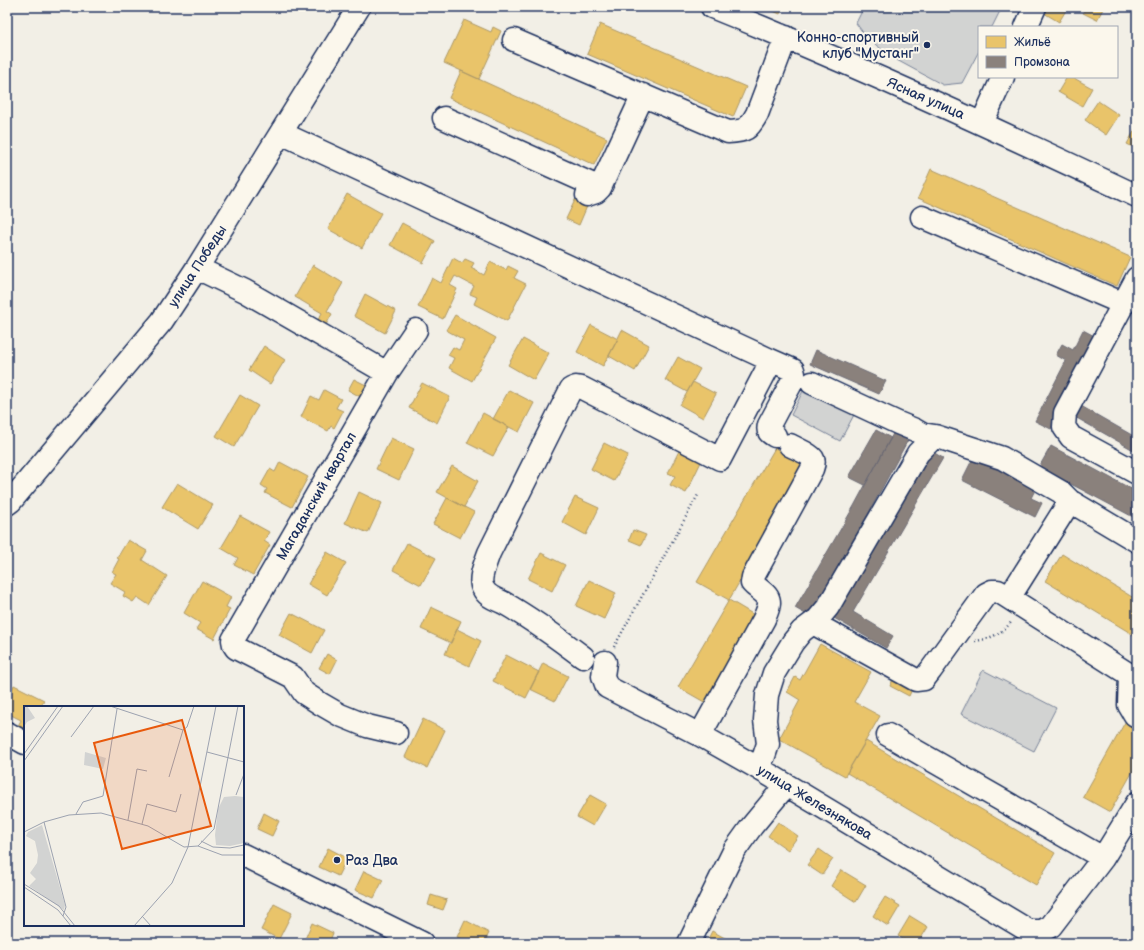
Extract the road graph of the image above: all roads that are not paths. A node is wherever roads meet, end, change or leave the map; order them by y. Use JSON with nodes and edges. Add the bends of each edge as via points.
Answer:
{"nodes":[{"id":1,"x":358,"y":7,"type":"edge"},
{"id":2,"x":712,"y":7,"type":"edge"},
{"id":3,"x":1035,"y":7,"type":"edge"},
{"id":4,"x":1026,"y":26,"type":"edge"},
{"id":5,"x":786,"y":37,"type":"junction"},
{"id":6,"x":514,"y":40,"type":"dead end"},
{"id":7,"x":1003,"y":78,"type":"edge"},
{"id":8,"x":643,"y":95,"type":"junction"},
{"id":9,"x":444,"y":118,"type":"dead end"},
{"id":10,"x":982,"y":123,"type":"junction"},
{"id":11,"x":281,"y":132,"type":"junction"},
{"id":12,"x":1137,"y":196,"type":"edge"},
{"id":13,"x":922,"y":217,"type":"dead end"},
{"id":14,"x":197,"y":268,"type":"junction"},
{"id":15,"x":1137,"y":278,"type":"edge"},
{"id":16,"x":1124,"y":304,"type":"junction"},
{"id":17,"x":416,"y":330,"type":"dead end"},
{"id":18,"x":768,"y":359,"type":"junction"},
{"id":19,"x":387,"y":373,"type":"junction"},
{"id":20,"x":812,"y":383,"type":"dead end"},
{"id":21,"x":935,"y":436,"type":"junction"},
{"id":22,"x":1137,"y":473,"type":"edge"},
{"id":23,"x":1070,"y":501,"type":"junction"},
{"id":24,"x":7,"y":504,"type":"edge"},
{"id":25,"x":1137,"y":541,"type":"edge"},
{"id":26,"x":1016,"y":603,"type":"junction"},
{"id":27,"x":813,"y":623,"type":"junction"},
{"id":28,"x":583,"y":657,"type":"dead end"},
{"id":29,"x":605,"y":662,"type":"road end"},
{"id":30,"x":1137,"y":716,"type":"edge"},
{"id":31,"x":7,"y":733,"type":"edge"},
{"id":32,"x":396,"y":733,"type":"dead end"},
{"id":33,"x":700,"y":735,"type":"junction"},
{"id":34,"x":888,"y":735,"type":"dead end"},
{"id":35,"x":24,"y":742,"type":"edge"},
{"id":36,"x":758,"y":768,"type":"junction"},
{"id":37,"x":786,"y":785,"type":"junction"},
{"id":38,"x":1137,"y":803,"type":"edge"},
{"id":39,"x":244,"y":855,"type":"edge"},
{"id":40,"x":1103,"y":858,"type":"junction"},
{"id":41,"x":1046,"y":933,"type":"edge"},
{"id":42,"x":422,"y":943,"type":"edge"},
{"id":43,"x":688,"y":943,"type":"edge"}],
"edges":[{"from":1,"to":11,"type":"street","name":"улица Победы"},
{"from":2,"to":5,"type":"street","name":"Ясная улица"},
{"from":3,"to":4,"type":"street"},
{"from":5,"to":8,"type":"street","via":[[757,114],[750,125],[741,131],[728,132]]},
{"from":5,"to":10,"type":"street","name":"Ясная улица"},
{"from":6,"to":8,"type":"street"},
{"from":7,"to":10,"type":"street"},
{"from":8,"to":9,"type":"street","via":[[591,191]]},
{"from":10,"to":12,"type":"street","name":"Ясная улица"},
{"from":11,"to":14,"type":"street","name":"улица Победы"},
{"from":11,"to":18,"type":"street"},
{"from":13,"to":16,"type":"street"},
{"from":14,"to":19,"type":"street","via":[[245,291]]},
{"from":14,"to":24,"type":"street","name":"улица Победы","via":[[162,321]]},
{"from":15,"to":16,"type":"street"},
{"from":16,"to":22,"type":"street","via":[[1065,413],[1064,427],[1071,437]]},
{"from":17,"to":19,"type":"street"},
{"from":18,"to":28,"type":"street","via":[[766,371],[720,459],[582,388],[571,389],[489,553],[481,580],[487,594],[549,632]]},
{"from":18,"to":33,"type":"street","via":[[793,370],[794,374],[768,431],[810,456],[814,462],[753,577],[752,583],[769,599],[764,619]]},
{"from":19,"to":32,"type":"street","name":"Магаданский квартал","via":[[233,640],[236,648],[293,677],[304,693],[340,715],[367,726]]},
{"from":20,"to":21,"type":"street","via":[[922,434]]},
{"from":21,"to":23,"type":"street","via":[[1002,458],[1061,492]]},
{"from":21,"to":27,"type":"street","via":[[918,453],[828,607]]},
{"from":23,"to":25,"type":"street"},
{"from":23,"to":26,"type":"street"},
{"from":26,"to":27,"type":"street","via":[[998,591],[986,594],[924,679],[916,680]]},
{"from":26,"to":30,"type":"street","via":[[1130,676],[1129,705]]},
{"from":27,"to":36,"type":"street","via":[[793,642],[774,673],[767,695],[765,720],[768,744]]},
{"from":29,"to":33,"type":"street","name":"улица Железнякова","via":[[603,676],[608,687]]},
{"from":31,"to":35,"type":"street"},
{"from":33,"to":36,"type":"street","name":"улица Железнякова"},
{"from":34,"to":40,"type":"street"},
{"from":36,"to":37,"type":"street","name":"улица Железнякова"},
{"from":37,"to":41,"type":"street","name":"улица Железнякова","via":[[1029,931]]},
{"from":37,"to":43,"type":"street","via":[[734,851]]},
{"from":38,"to":40,"type":"street"},
{"from":39,"to":42,"type":"street"},
{"from":40,"to":41,"type":"street"}]}
